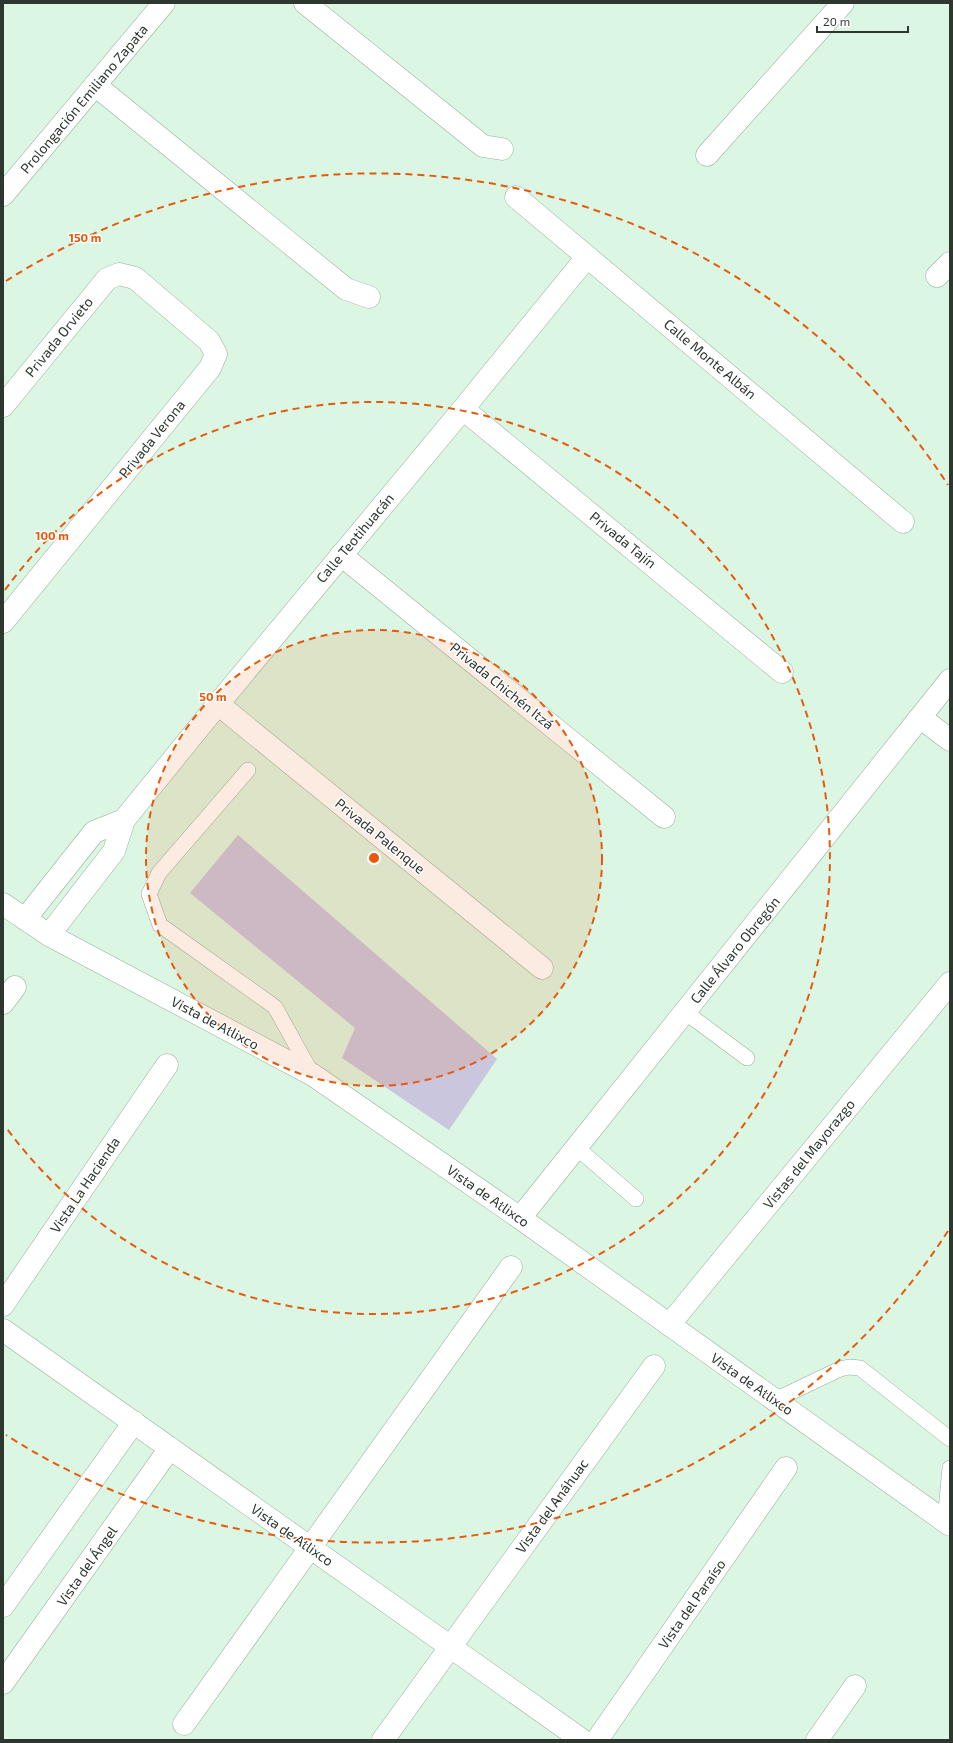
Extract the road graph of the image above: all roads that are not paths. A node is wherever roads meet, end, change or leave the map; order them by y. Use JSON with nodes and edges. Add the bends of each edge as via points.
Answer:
{"nodes":[{"id":1,"x":164,"y":3,"type":"edge"},
{"id":2,"x":305,"y":3,"type":"edge"},
{"id":3,"x":843,"y":3,"type":"edge"},
{"id":4,"x":95,"y":85,"type":"junction"},
{"id":5,"x":502,"y":149,"type":"dead end"},
{"id":6,"x":707,"y":155,"type":"dead end"},
{"id":7,"x":3,"y":194,"type":"edge"},
{"id":8,"x":516,"y":197,"type":"dead end"},
{"id":9,"x":587,"y":257,"type":"junction"},
{"id":10,"x":119,"y":274,"type":"joint"},
{"id":11,"x":369,"y":297,"type":"dead end"},
{"id":12,"x":3,"y":406,"type":"edge"},
{"id":13,"x":463,"y":409,"type":"junction"},
{"id":14,"x":903,"y":522,"type":"dead end"},
{"id":15,"x":341,"y":555,"type":"junction"},
{"id":16,"x":3,"y":622,"type":"edge"},
{"id":17,"x":782,"y":672,"type":"dead end"},
{"id":18,"x":950,"y":680,"type":"edge"},
{"id":19,"x":218,"y":704,"type":"junction"},
{"id":20,"x":921,"y":718,"type":"junction"},
{"id":21,"x":950,"y":740,"type":"edge"},
{"id":22,"x":248,"y":770,"type":"dead end"},
{"id":23,"x":664,"y":817,"type":"dead end"},
{"id":24,"x":124,"y":820,"type":"junction"},
{"id":25,"x":3,"y":904,"type":"edge"},
{"id":26,"x":25,"y":919,"type":"junction"},
{"id":27,"x":49,"y":936,"type":"junction"},
{"id":28,"x":542,"y":968,"type":"dead end"},
{"id":29,"x":950,"y":983,"type":"edge"},
{"id":30,"x":685,"y":1012,"type":"junction"},
{"id":31,"x":747,"y":1058,"type":"dead end"},
{"id":32,"x":167,"y":1065,"type":"dead end"},
{"id":33,"x":313,"y":1075,"type":"junction"},
{"id":34,"x":576,"y":1148,"type":"junction"},
{"id":35,"x":636,"y":1199,"type":"dead end"},
{"id":36,"x":520,"y":1218,"type":"junction"},
{"id":37,"x":511,"y":1267,"type":"dead end"},
{"id":38,"x":3,"y":1305,"type":"edge"},
{"id":39,"x":669,"y":1325,"type":"junction"},
{"id":40,"x":3,"y":1330,"type":"edge"},
{"id":41,"x":654,"y":1366,"type":"dead end"},
{"id":42,"x":775,"y":1400,"type":"junction"},
{"id":43,"x":134,"y":1422,"type":"junction"},
{"id":44,"x":950,"y":1439,"type":"edge"},
{"id":45,"x":170,"y":1448,"type":"junction"},
{"id":46,"x":786,"y":1468,"type":"dead end"},
{"id":47,"x":950,"y":1468,"type":"edge"},
{"id":48,"x":947,"y":1523,"type":"edge"},
{"id":49,"x":310,"y":1548,"type":"junction"},
{"id":50,"x":3,"y":1606,"type":"edge"},
{"id":51,"x":451,"y":1647,"type":"junction"},
{"id":52,"x":3,"y":1683,"type":"edge"},
{"id":53,"x":855,"y":1686,"type":"dead end"},
{"id":54,"x":184,"y":1724,"type":"dead end"},
{"id":55,"x":384,"y":1740,"type":"edge"},
{"id":56,"x":582,"y":1740,"type":"edge"},
{"id":57,"x":597,"y":1740,"type":"edge"},
{"id":58,"x":817,"y":1740,"type":"edge"}],
"edges":[{"from":1,"to":4,"type":"street","name":"Prolongación Emiliano Zapata"},
{"from":2,"to":5,"type":"street","via":[[483,146]]},
{"from":3,"to":6,"type":"street"},
{"from":4,"to":7,"type":"street","name":"Prolongación Emiliano Zapata"},
{"from":4,"to":11,"type":"street","via":[[346,289]]},
{"from":8,"to":9,"type":"street","name":"Calle Monte Albán"},
{"from":9,"to":13,"type":"street","name":"Calle Teotihuacán"},
{"from":9,"to":14,"type":"street","name":"Calle Monte Albán"},
{"from":10,"to":12,"type":"street","name":"Privada Orvieto","via":[[107,279]]},
{"from":10,"to":16,"type":"street","name":"Privada Verona","via":[[135,278],[209,341],[216,354],[210,368]]},
{"from":13,"to":15,"type":"street","name":"Calle Teotihuacán"},
{"from":13,"to":17,"type":"street","name":"Privada Tajín"},
{"from":15,"to":19,"type":"street","name":"Calle Teotihuacán"},
{"from":15,"to":23,"type":"street","name":"Privada Chichén Itzá"},
{"from":18,"to":20,"type":"street","name":"Calle Álvaro Obregón"},
{"from":19,"to":24,"type":"street","name":"Calle Teotihuacán"},
{"from":19,"to":28,"type":"street","name":"Privada Palenque"},
{"from":20,"to":21,"type":"street"},
{"from":20,"to":30,"type":"street","name":"Calle Álvaro Obregón"},
{"from":22,"to":33,"type":"lane","via":[[159,873],[149,894],[160,925],[275,1007]]},
{"from":24,"to":26,"type":"street","name":"Calle Teotihuacán","via":[[94,832]]},
{"from":24,"to":27,"type":"street","name":"Calle Teotihuacán","via":[[114,851]]},
{"from":25,"to":26,"type":"street","name":"Vista de Atlixco"},
{"from":26,"to":27,"type":"street","name":"Vista de Atlixco"},
{"from":27,"to":33,"type":"street","name":"Vista de Atlixco"},
{"from":29,"to":39,"type":"street","name":"Vistas del Mayorazgo"},
{"from":30,"to":31,"type":"lane"},
{"from":30,"to":34,"type":"street","name":"Calle Álvaro Obregón"},
{"from":32,"to":38,"type":"street","name":"Vista La Hacienda"},
{"from":33,"to":36,"type":"street","name":"Vista de Atlixco"},
{"from":34,"to":35,"type":"lane"},
{"from":34,"to":36,"type":"street","name":"Calle Álvaro Obregón"},
{"from":36,"to":39,"type":"street","name":"Vista de Atlixco"},
{"from":37,"to":49,"type":"street"},
{"from":39,"to":42,"type":"street","name":"Vista de Atlixco"},
{"from":40,"to":43,"type":"street","name":"Vista de Atlixco"},
{"from":41,"to":51,"type":"street","name":"Vista del Anáhuac"},
{"from":42,"to":44,"type":"lane","via":[[840,1369],[860,1368]]},
{"from":42,"to":48,"type":"street","name":"Vista de Atlixco"},
{"from":43,"to":45,"type":"street","name":"Vista de Atlixco"},
{"from":43,"to":50,"type":"street"},
{"from":45,"to":49,"type":"street","name":"Vista de Atlixco"},
{"from":45,"to":52,"type":"street","name":"Vista del Ángel"},
{"from":46,"to":57,"type":"street","name":"Vista del Paraíso"},
{"from":47,"to":48,"type":"lane"},
{"from":49,"to":51,"type":"street","name":"Vista de Atlixco"},
{"from":49,"to":54,"type":"street"},
{"from":51,"to":55,"type":"street","name":"Vista del Anáhuac"},
{"from":51,"to":56,"type":"street","name":"Vista de Atlixco"},
{"from":53,"to":58,"type":"street"}]}
